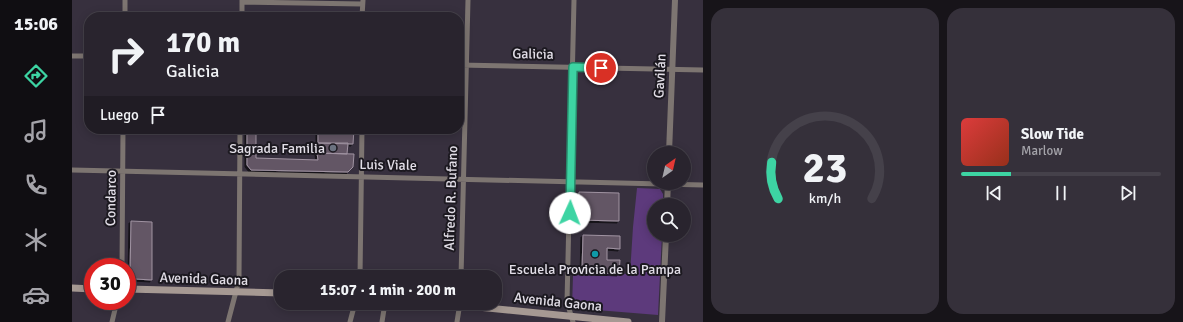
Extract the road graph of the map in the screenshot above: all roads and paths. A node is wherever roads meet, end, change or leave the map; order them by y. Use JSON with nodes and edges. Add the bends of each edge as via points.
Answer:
{"nodes":[{"id":1,"x":125,"y":0,"type":"edge"},
{"id":2,"x":468,"y":0,"type":"edge"},
{"id":3,"x":574,"y":0,"type":"edge"},
{"id":4,"x":675,"y":0,"type":"edge"},
{"id":5,"x":242,"y":1,"type":"edge"},
{"id":6,"x":363,"y":2,"type":"edge"},
{"id":7,"x":125,"y":12,"type":"edge"},
{"id":8,"x":242,"y":12,"type":"edge"},
{"id":9,"x":362,"y":12,"type":"edge"},
{"id":10,"x":72,"y":56,"type":"edge"},
{"id":11,"x":84,"y":56,"type":"edge"},
{"id":12,"x":467,"y":65,"type":"junction"},
{"id":13,"x":573,"y":67,"type":"junction"},
{"id":14,"x":672,"y":70,"type":"junction"},
{"id":15,"x":703,"y":70,"type":"edge"},
{"id":16,"x":123,"y":134,"type":"edge"},
{"id":17,"x":240,"y":134,"type":"edge"},
{"id":18,"x":362,"y":134,"type":"edge"},
{"id":19,"x":669,"y":146,"type":"edge"},
{"id":20,"x":72,"y":170,"type":"edge"},
{"id":21,"x":123,"y":172,"type":"junction"},
{"id":22,"x":239,"y":173,"type":"junction"},
{"id":23,"x":362,"y":176,"type":"junction"},
{"id":24,"x":464,"y":179,"type":"junction"},
{"id":25,"x":570,"y":182,"type":"junction"},
{"id":26,"x":647,"y":184,"type":"edge"},
{"id":27,"x":691,"y":185,"type":"edge"},
{"id":28,"x":703,"y":185,"type":"edge"},
{"id":29,"x":666,"y":242,"type":"edge"},
{"id":30,"x":122,"y":258,"type":"edge"},
{"id":31,"x":360,"y":270,"type":"edge"},
{"id":32,"x":461,"y":270,"type":"edge"},
{"id":33,"x":72,"y":288,"type":"edge"},
{"id":34,"x":84,"y":289,"type":"edge"},
{"id":35,"x":136,"y":289,"type":"edge"},
{"id":36,"x":236,"y":293,"type":"junction"},
{"id":37,"x":274,"y":294,"type":"edge"},
{"id":38,"x":115,"y":310,"type":"edge"},
{"id":39,"x":353,"y":310,"type":"edge"},
{"id":40,"x":383,"y":310,"type":"edge"},
{"id":41,"x":459,"y":310,"type":"edge"},
{"id":42,"x":502,"y":310,"type":"edge"},
{"id":43,"x":572,"y":319,"type":"edge"},
{"id":44,"x":112,"y":322,"type":"edge"},
{"id":45,"x":228,"y":322,"type":"edge"},
{"id":46,"x":350,"y":322,"type":"edge"},
{"id":47,"x":382,"y":322,"type":"edge"},
{"id":48,"x":457,"y":322,"type":"edge"},
{"id":49,"x":628,"y":322,"type":"edge"},
{"id":50,"x":662,"y":322,"type":"edge"}],
"edges":[{"from":1,"to":7,"type":"street"},
{"from":2,"to":12,"type":"street","name":"Alfredo R. Bufano"},
{"from":3,"to":13,"type":"street"},
{"from":4,"to":14,"type":"street","name":"Gavilán"},
{"from":5,"to":6,"type":"street"},
{"from":5,"to":8,"type":"street"},
{"from":6,"to":9,"type":"street"},
{"from":10,"to":11,"type":"street"},
{"from":12,"to":13,"type":"street","name":"Galicia"},
{"from":12,"to":24,"type":"street","name":"Alfredo R. Bufano"},
{"from":13,"to":14,"type":"street","name":"Galicia"},
{"from":13,"to":25,"type":"street"},
{"from":14,"to":15,"type":"street","name":"Galicia"},
{"from":14,"to":19,"type":"street","name":"Gavilán"},
{"from":16,"to":21,"type":"street","name":"Condarco"},
{"from":17,"to":22,"type":"street"},
{"from":18,"to":23,"type":"street"},
{"from":20,"to":21,"type":"street","name":"Luis Viale"},
{"from":21,"to":22,"type":"street","name":"Luis Viale"},
{"from":21,"to":30,"type":"street","name":"Condarco"},
{"from":22,"to":23,"type":"street","name":"Luis Viale"},
{"from":22,"to":36,"type":"street","via":[[239,280]]},
{"from":23,"to":24,"type":"street","name":"Luis Viale"},
{"from":23,"to":31,"type":"street"},
{"from":24,"to":25,"type":"street","name":"Luis Viale"},
{"from":24,"to":32,"type":"street","name":"Alfredo R. Bufano"},
{"from":25,"to":26,"type":"street","name":"Luis Viale"},
{"from":25,"to":43,"type":"street","via":[[567,302]]},
{"from":27,"to":28,"type":"street","name":"Luis Viale"},
{"from":29,"to":50,"type":"street"},
{"from":33,"to":34,"type":"main road"},
{"from":35,"to":36,"type":"main road","name":"Avenida Gaona"},
{"from":36,"to":37,"type":"main road","name":"Avenida Gaona"},
{"from":36,"to":45,"type":"street"},
{"from":38,"to":44,"type":"street"},
{"from":39,"to":46,"type":"street"},
{"from":40,"to":47,"type":"street"},
{"from":41,"to":48,"type":"street"},
{"from":42,"to":43,"type":"main road","name":"Avenida Gaona"},
{"from":43,"to":49,"type":"main road","name":"Avenida Gaona"}]}
